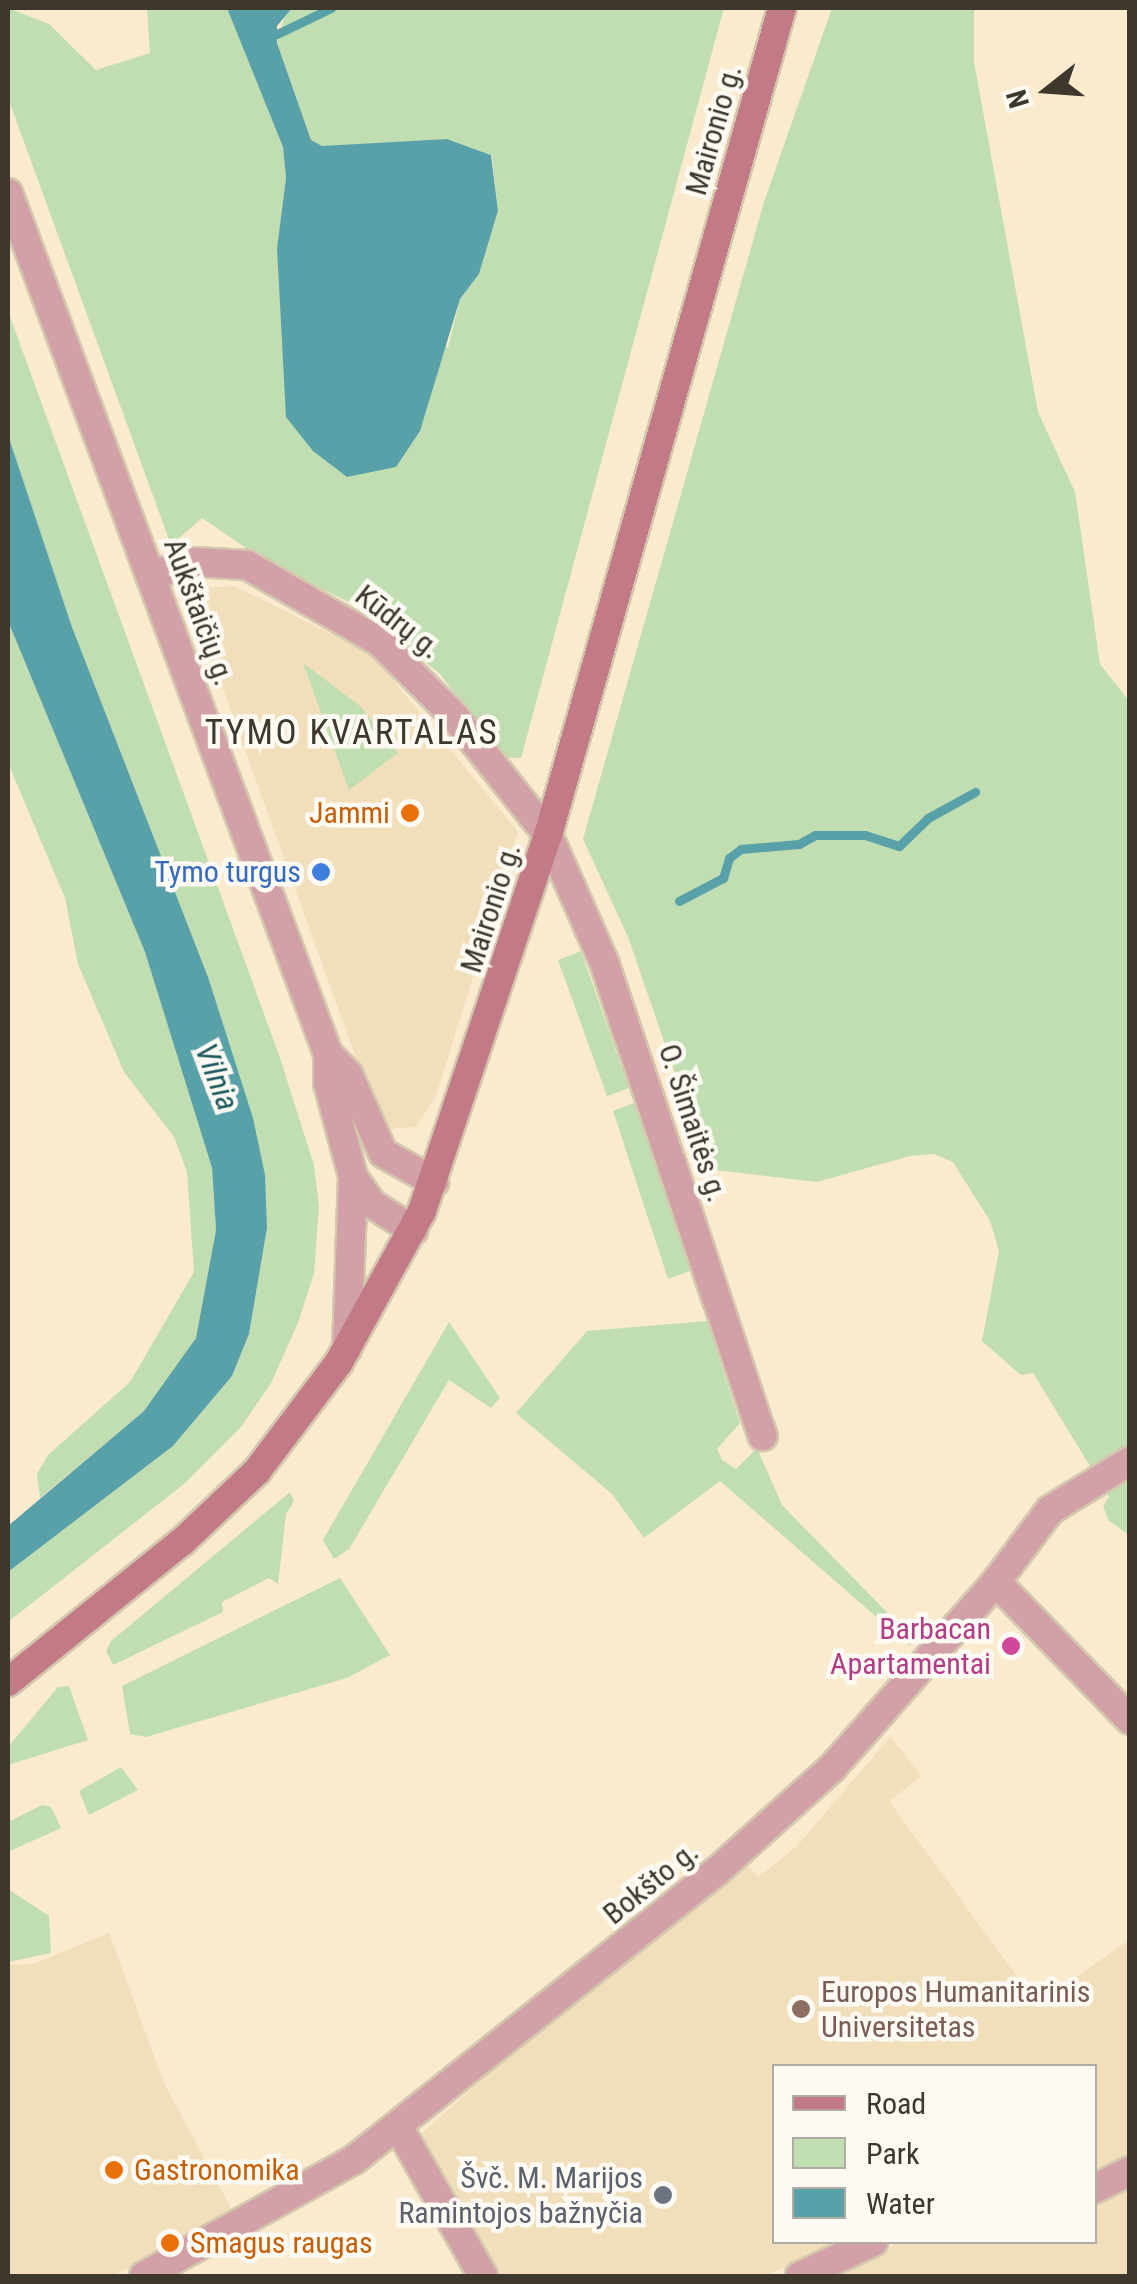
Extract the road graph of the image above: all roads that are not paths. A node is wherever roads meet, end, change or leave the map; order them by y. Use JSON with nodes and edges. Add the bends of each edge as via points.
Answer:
{"nodes":[{"id":1,"x":782,"y":8,"type":"edge"},
{"id":2,"x":8,"y":193,"type":"edge"},
{"id":3,"x":150,"y":575,"type":"junction"},
{"id":4,"x":548,"y":835,"type":"junction"},
{"id":5,"x":328,"y":1054,"type":"junction"},
{"id":6,"x":352,"y":1176,"type":"junction"},
{"id":7,"x":434,"y":1182,"type":"junction"},
{"id":8,"x":413,"y":1230,"type":"junction"},
{"id":9,"x":346,"y":1349,"type":"junction"},
{"id":10,"x":763,"y":1436,"type":"dead end"},
{"id":11,"x":1130,"y":1460,"type":"edge"},
{"id":12,"x":996,"y":1582,"type":"junction"},
{"id":13,"x":8,"y":1682,"type":"edge"},
{"id":14,"x":1130,"y":1720,"type":"edge"},
{"id":15,"x":398,"y":2128,"type":"junction"},
{"id":16,"x":1130,"y":2171,"type":"edge"},
{"id":17,"x":1097,"y":2188,"type":"edge"},
{"id":18,"x":868,"y":2244,"type":"edge"},
{"id":19,"x":144,"y":2276,"type":"edge"},
{"id":20,"x":483,"y":2276,"type":"edge"},
{"id":21,"x":800,"y":2276,"type":"edge"}],
"edges":[{"from":1,"to":4,"type":"main road","name":"Maironio g."},
{"from":2,"to":3,"type":"street","name":"Aukštaičių g."},
{"from":3,"to":4,"type":"street","name":"Kūdrų g.","via":[[195,562],[248,565],[380,642],[454,716]]},
{"from":3,"to":5,"type":"street","name":"Aukštaičių g."},
{"from":4,"to":7,"type":"main road","name":"Maironio g."},
{"from":4,"to":10,"type":"street","name":"O. Šimaitės g.","via":[[610,980]]},
{"from":5,"to":6,"type":"street","name":"Aukštaičių g.","via":[[328,1084]]},
{"from":5,"to":7,"type":"street","name":"Aukštaičių g.","via":[[348,1074],[383,1154]]},
{"from":6,"to":8,"type":"street","name":"Aukštaičių g.","via":[[372,1204]]},
{"from":6,"to":9,"type":"street","name":"Aukštaičių g."},
{"from":7,"to":8,"type":"main road","name":"Maironio g."},
{"from":8,"to":9,"type":"main road","name":"Maironio g."},
{"from":9,"to":13,"type":"main road","name":"Maironio g.","via":[[247,1481]]},
{"from":11,"to":12,"type":"street","name":"Bokšto g.","via":[[1050,1510]]},
{"from":12,"to":14,"type":"street"},
{"from":12,"to":15,"type":"street","name":"Bokšto g.","via":[[802,1798]]},
{"from":15,"to":19,"type":"street","name":"Bokšto g.","via":[[296,2198]]},
{"from":15,"to":20,"type":"street"},
{"from":16,"to":17,"type":"street"},
{"from":18,"to":21,"type":"street"}]}
